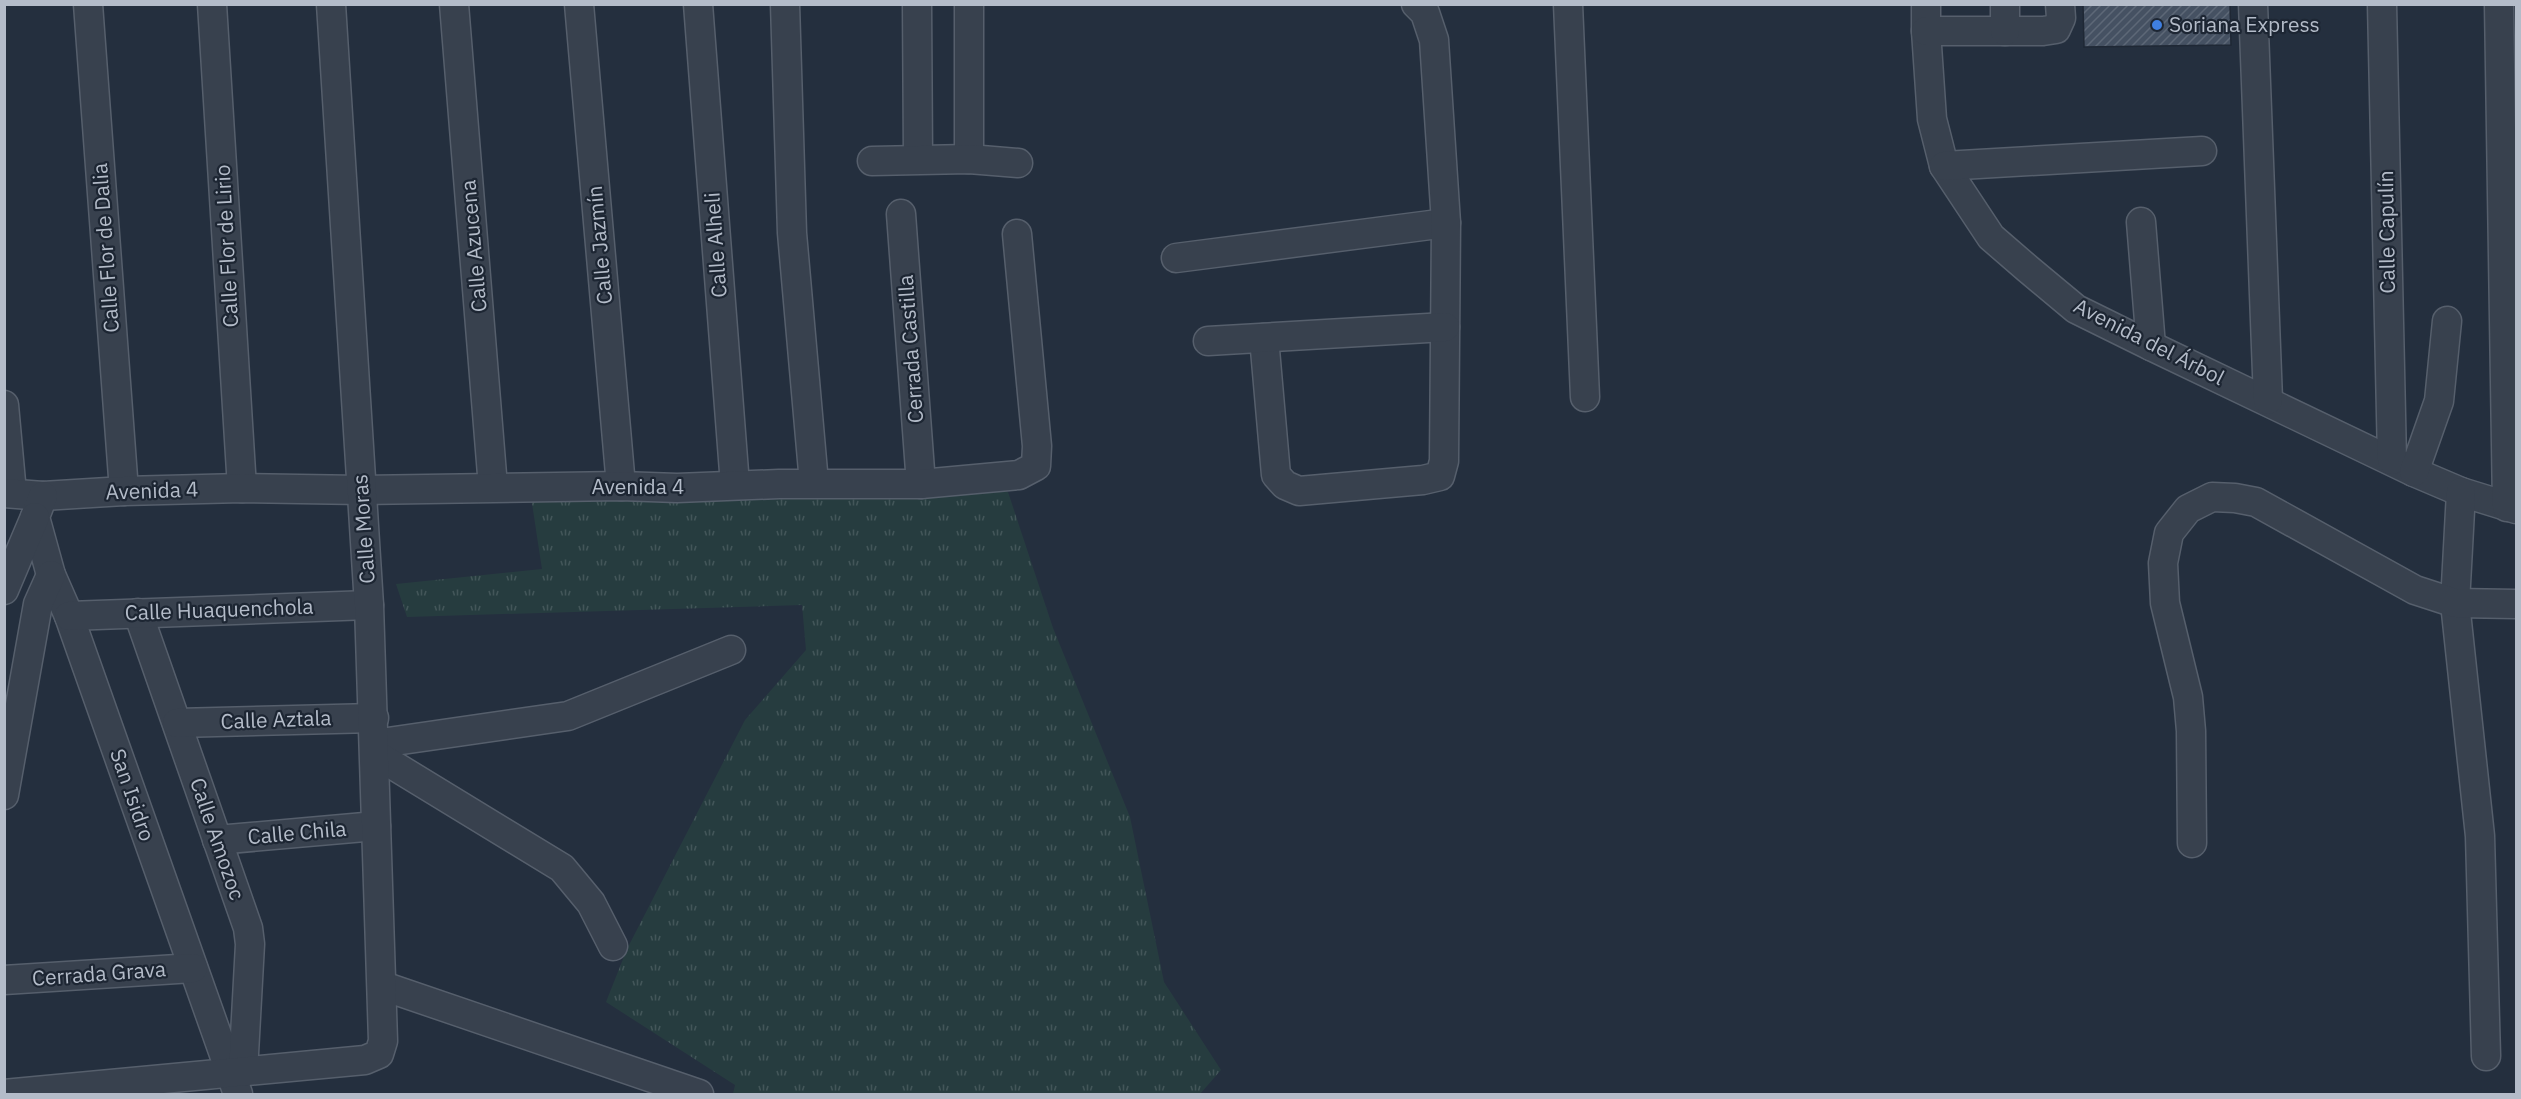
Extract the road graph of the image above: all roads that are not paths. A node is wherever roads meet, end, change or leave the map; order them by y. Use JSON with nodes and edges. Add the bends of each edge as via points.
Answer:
{"nodes":[{"id":1,"x":88,"y":4,"type":"edge"},
{"id":2,"x":212,"y":4,"type":"edge"},
{"id":3,"x":331,"y":4,"type":"edge"},
{"id":4,"x":454,"y":4,"type":"edge"},
{"id":5,"x":579,"y":4,"type":"edge"},
{"id":6,"x":698,"y":4,"type":"edge"},
{"id":7,"x":785,"y":4,"type":"edge"},
{"id":8,"x":917,"y":4,"type":"edge"},
{"id":9,"x":969,"y":4,"type":"edge"},
{"id":10,"x":1416,"y":4,"type":"edge"},
{"id":11,"x":1568,"y":4,"type":"edge"},
{"id":12,"x":2061,"y":4,"type":"edge"},
{"id":13,"x":2253,"y":4,"type":"edge"},
{"id":14,"x":2382,"y":4,"type":"edge"},
{"id":15,"x":2499,"y":4,"type":"edge"},
{"id":16,"x":1926,"y":18,"type":"edge"},
{"id":17,"x":2005,"y":18,"type":"edge"},
{"id":18,"x":2202,"y":151,"type":"dead end"},
{"id":19,"x":918,"y":159,"type":"junction"},
{"id":20,"x":969,"y":159,"type":"junction"},
{"id":21,"x":872,"y":161,"type":"dead end"},
{"id":22,"x":1018,"y":163,"type":"dead end"},
{"id":23,"x":1944,"y":166,"type":"junction"},
{"id":24,"x":902,"y":214,"type":"dead end"},
{"id":25,"x":2142,"y":222,"type":"dead end"},
{"id":26,"x":1446,"y":223,"type":"junction"},
{"id":27,"x":1017,"y":234,"type":"dead end"},
{"id":28,"x":1176,"y":258,"type":"dead end"},
{"id":29,"x":2447,"y":321,"type":"dead end"},
{"id":30,"x":1445,"y":327,"type":"junction"},
{"id":31,"x":1264,"y":338,"type":"junction"},
{"id":32,"x":1208,"y":341,"type":"dead end"},
{"id":33,"x":2151,"y":346,"type":"junction"},
{"id":34,"x":1585,"y":397,"type":"dead end"},
{"id":35,"x":2268,"y":400,"type":"junction"},
{"id":36,"x":4,"y":405,"type":"edge"},
{"id":37,"x":2403,"y":466,"type":"junction"},
{"id":38,"x":814,"y":483,"type":"junction"},
{"id":39,"x":921,"y":483,"type":"junction"},
{"id":40,"x":735,"y":485,"type":"junction"},
{"id":41,"x":621,"y":486,"type":"junction"},
{"id":42,"x":493,"y":487,"type":"junction"},
{"id":43,"x":242,"y":488,"type":"junction"},
{"id":44,"x":361,"y":490,"type":"junction"},
{"id":45,"x":124,"y":491,"type":"junction"},
{"id":46,"x":2461,"y":492,"type":"junction"},
{"id":47,"x":8,"y":493,"type":"edge"},
{"id":48,"x":39,"y":506,"type":"junction"},
{"id":49,"x":2512,"y":508,"type":"edge"},
{"id":50,"x":51,"y":575,"type":"junction"},
{"id":51,"x":5,"y":584,"type":"edge"},
{"id":52,"x":2455,"y":603,"type":"junction"},
{"id":53,"x":2517,"y":604,"type":"edge"},
{"id":54,"x":369,"y":605,"type":"junction"},
{"id":55,"x":138,"y":613,"type":"junction"},
{"id":56,"x":69,"y":616,"type":"junction"},
{"id":57,"x":731,"y":650,"type":"dead end"},
{"id":58,"x":177,"y":723,"type":"junction"},
{"id":59,"x":374,"y":739,"type":"junction"},
{"id":60,"x":4,"y":795,"type":"edge"},
{"id":61,"x":376,"y":826,"type":"junction"},
{"id":62,"x":217,"y":840,"type":"junction"},
{"id":63,"x":2192,"y":843,"type":"dead end"},
{"id":64,"x":613,"y":946,"type":"dead end"},
{"id":65,"x":193,"y":968,"type":"junction"},
{"id":66,"x":4,"y":980,"type":"edge"},
{"id":67,"x":383,"y":986,"type":"junction"},
{"id":68,"x":2486,"y":1056,"type":"dead end"},
{"id":69,"x":237,"y":1080,"type":"edge"},
{"id":70,"x":4,"y":1094,"type":"edge"},
{"id":71,"x":699,"y":1095,"type":"edge"}],
"edges":[{"from":1,"to":45,"type":"street","name":"Calle Flor de Dalia"},
{"from":2,"to":43,"type":"street","name":"Calle Flor de Lirio"},
{"from":3,"to":44,"type":"street","name":"Calle Moras"},
{"from":4,"to":42,"type":"street","name":"Calle Azucena"},
{"from":5,"to":41,"type":"street","name":"Calle Jazmín"},
{"from":6,"to":40,"type":"street","name":"Calle Alheli"},
{"from":7,"to":38,"type":"street","via":[[792,233]]},
{"from":8,"to":19,"type":"street"},
{"from":9,"to":20,"type":"street"},
{"from":10,"to":26,"type":"street","via":[[1425,13],[1434,40]]},
{"from":11,"to":34,"type":"street"},
{"from":12,"to":17,"type":"street","via":[[2056,29],[2043,31]]},
{"from":13,"to":35,"type":"street"},
{"from":14,"to":37,"type":"street","name":"Calle Capulín"},
{"from":15,"to":49,"type":"street"},
{"from":16,"to":17,"type":"street"},
{"from":16,"to":23,"type":"street","name":"Avenida del Árbol","via":[[1932,119]]},
{"from":18,"to":23,"type":"street"},
{"from":19,"to":20,"type":"street"},
{"from":19,"to":21,"type":"street"},
{"from":20,"to":22,"type":"street"},
{"from":23,"to":33,"type":"street","name":"Avenida del Árbol","via":[[1991,237],[2076,309]]},
{"from":24,"to":39,"type":"street","name":"Cerrada Castilla"},
{"from":25,"to":33,"type":"street"},
{"from":26,"to":28,"type":"street"},
{"from":26,"to":30,"type":"street"},
{"from":27,"to":39,"type":"street","name":"Avenida 4","via":[[1036,466],[1019,475]]},
{"from":29,"to":37,"type":"street","via":[[2439,401]]},
{"from":30,"to":31,"type":"street"},
{"from":30,"to":31,"type":"street","via":[[1444,461],[1440,476],[1299,490],[1285,485],[1276,476]]},
{"from":31,"to":32,"type":"street"},
{"from":33,"to":35,"type":"street","name":"Avenida del Árbol"},
{"from":35,"to":37,"type":"street","name":"Avenida del Árbol"},
{"from":36,"to":47,"type":"street"},
{"from":37,"to":46,"type":"street","name":"Avenida del Árbol"},
{"from":38,"to":39,"type":"street","name":"Avenida 4"},
{"from":38,"to":40,"type":"street","name":"Avenida 4"},
{"from":40,"to":41,"type":"street","name":"Avenida 4"},
{"from":41,"to":42,"type":"street","name":"Avenida 4"},
{"from":42,"to":44,"type":"street","name":"Avenida 4"},
{"from":43,"to":44,"type":"street","name":"Avenida 4"},
{"from":43,"to":45,"type":"street","name":"Avenida 4"},
{"from":44,"to":54,"type":"street","name":"Calle Moras"},
{"from":45,"to":48,"type":"street","name":"Avenida 4"},
{"from":46,"to":49,"type":"street","name":"Avenida del Árbol"},
{"from":46,"to":52,"type":"street"},
{"from":47,"to":48,"type":"street","name":"Avenida 4"},
{"from":48,"to":50,"type":"street","name":"San Isidro"},
{"from":48,"to":51,"type":"street"},
{"from":50,"to":56,"type":"street","name":"San Isidro"},
{"from":50,"to":60,"type":"street","via":[[38,604]]},
{"from":52,"to":53,"type":"street"},
{"from":52,"to":63,"type":"street","via":[[2415,590],[2256,502],[2212,496],[2188,509],[2169,533],[2163,563],[2165,603],[2188,697]]},
{"from":52,"to":68,"type":"street","via":[[2480,836]]},
{"from":54,"to":55,"type":"street","name":"Calle Huaquenchola"},
{"from":54,"to":59,"type":"street","name":"Calle Moras"},
{"from":55,"to":56,"type":"street","name":"Calle Huaquenchola"},
{"from":55,"to":58,"type":"street","name":"Calle Amozoc"},
{"from":56,"to":65,"type":"street","name":"San Isidro"},
{"from":57,"to":59,"type":"street","name":"Calle Aztala","via":[[568,716]]},
{"from":58,"to":59,"type":"street","name":"Calle Aztala"},
{"from":58,"to":62,"type":"street","name":"Calle Amozoc"},
{"from":59,"to":61,"type":"street","name":"Calle Moras"},
{"from":59,"to":64,"type":"street","via":[[562,868],[591,903]]},
{"from":61,"to":62,"type":"street","name":"Calle Chila"},
{"from":61,"to":67,"type":"street","name":"Calle Moras"},
{"from":62,"to":69,"type":"street","name":"Calle Amozoc","via":[[250,944]]},
{"from":65,"to":66,"type":"street","name":"Cerrada Grava"},
{"from":65,"to":69,"type":"street","name":"San Isidro"},
{"from":67,"to":69,"type":"street","name":"Calle Moras","via":[[383,1041],[379,1054],[365,1060]]},
{"from":67,"to":71,"type":"street"},
{"from":69,"to":70,"type":"street"}]}
